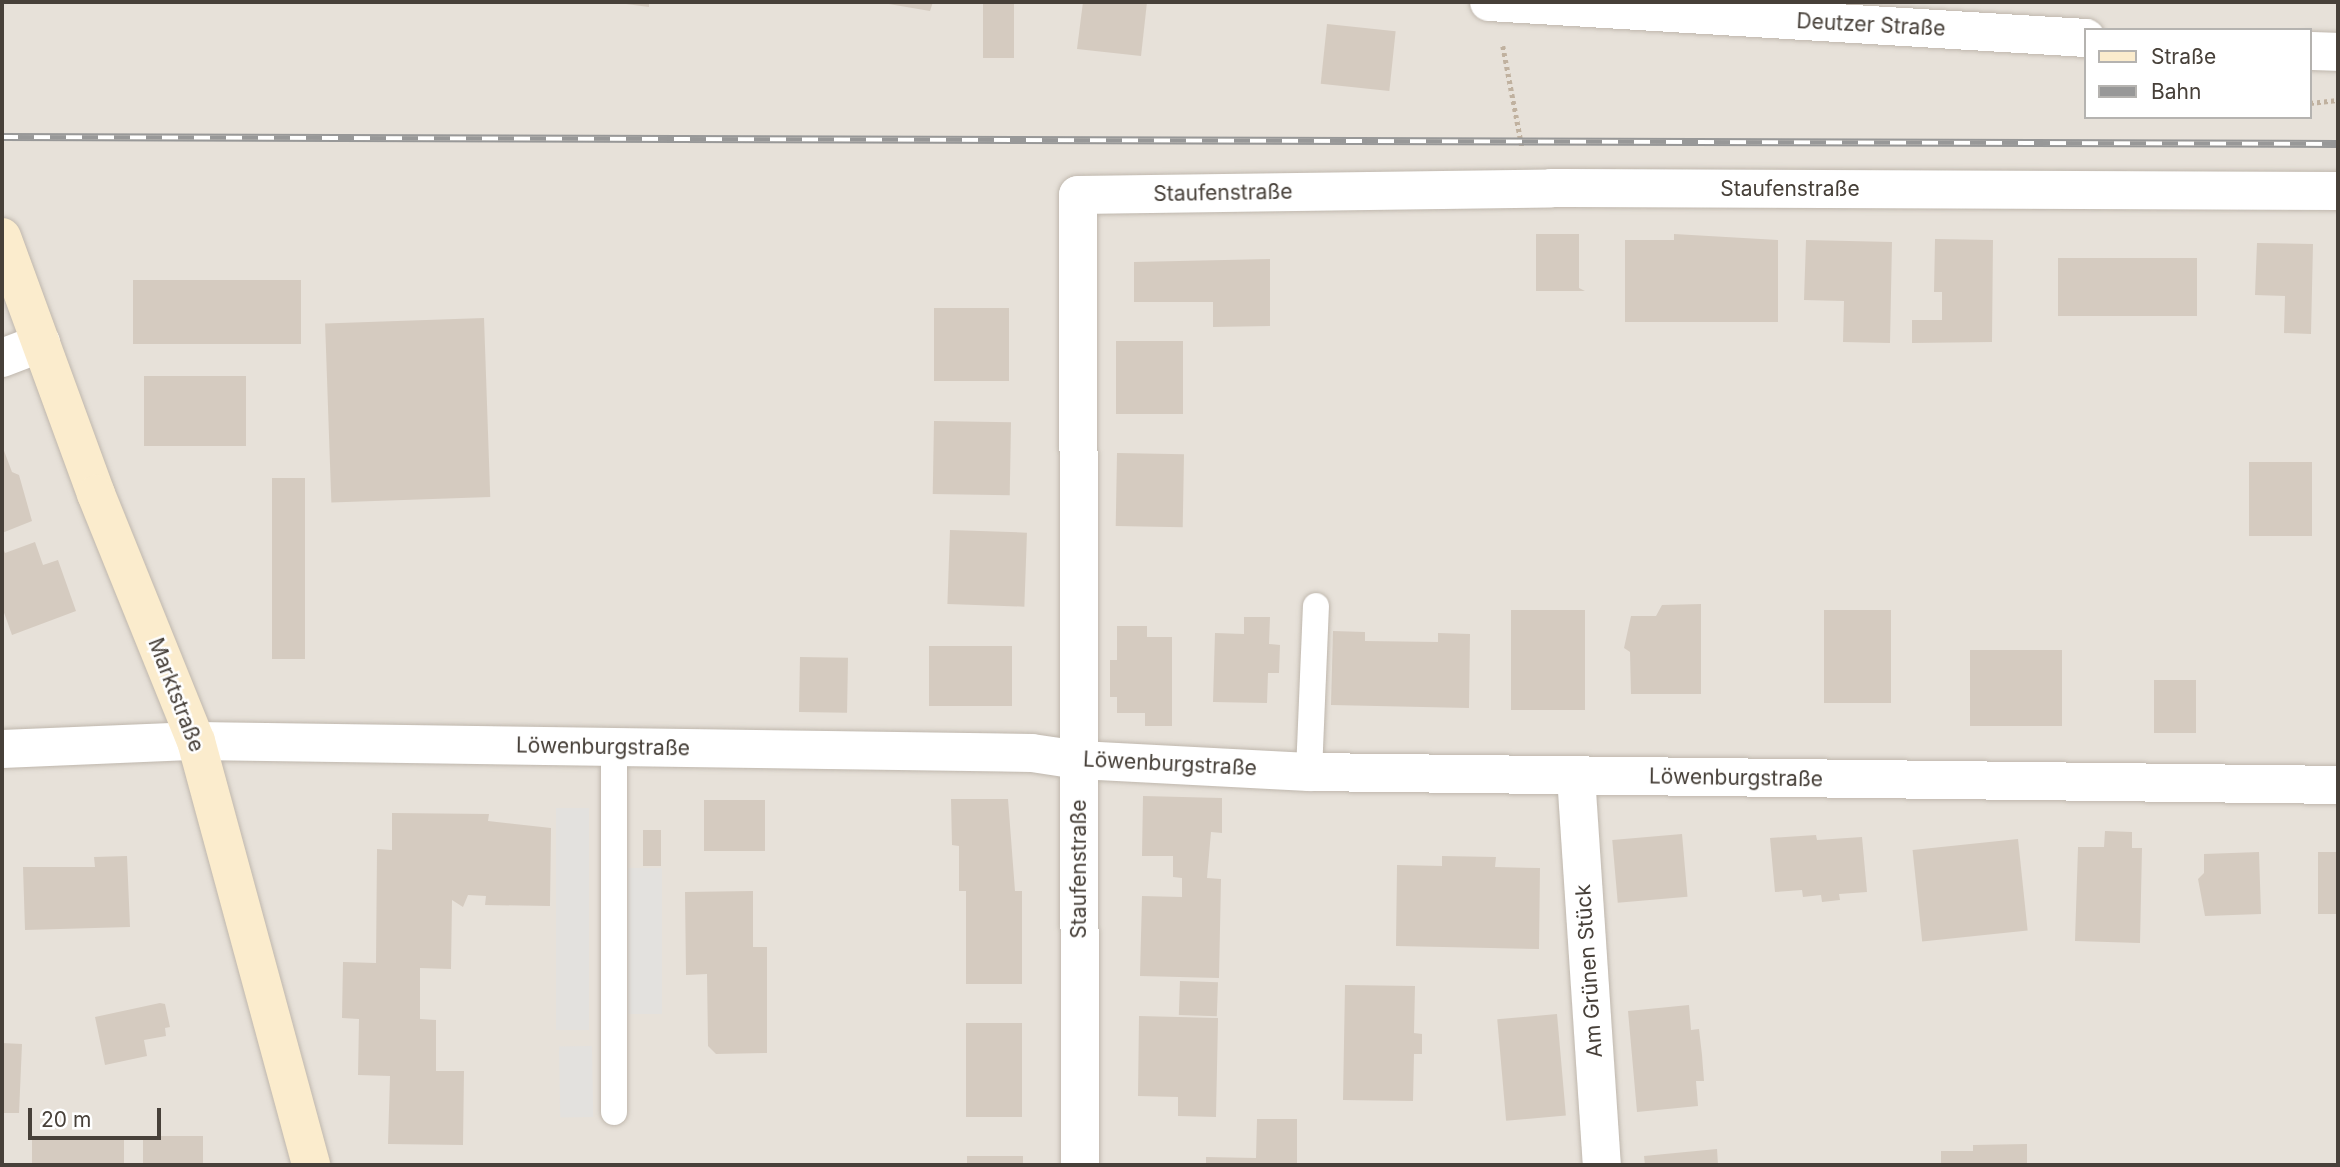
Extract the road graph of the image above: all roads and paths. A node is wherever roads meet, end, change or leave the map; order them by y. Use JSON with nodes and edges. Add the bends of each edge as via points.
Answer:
{"nodes":[{"id":1,"x":1489,"y":2,"type":"edge"},
{"id":2,"x":1495,"y":2,"type":"edge"},
{"id":3,"x":2084,"y":38,"type":"edge"},
{"id":4,"x":2312,"y":51,"type":"edge"},
{"id":5,"x":2338,"y":52,"type":"edge"},
{"id":6,"x":2338,"y":100,"type":"edge"},
{"id":7,"x":2312,"y":103,"type":"edge"},
{"id":8,"x":1551,"y":188,"type":"junction"},
{"id":9,"x":2338,"y":191,"type":"edge"},
{"id":10,"x":2,"y":237,"type":"edge"},
{"id":11,"x":41,"y":343,"type":"junction"},
{"id":12,"x":2,"y":358,"type":"edge"},
{"id":13,"x":1316,"y":606,"type":"dead end"},
{"id":14,"x":196,"y":741,"type":"junction"},
{"id":15,"x":614,"y":747,"type":"junction"},
{"id":16,"x":2,"y":750,"type":"edge"},
{"id":17,"x":1079,"y":760,"type":"junction"},
{"id":18,"x":1309,"y":772,"type":"junction"},
{"id":19,"x":1576,"y":776,"type":"junction"},
{"id":20,"x":2338,"y":785,"type":"edge"},
{"id":21,"x":614,"y":1112,"type":"dead end"},
{"id":22,"x":311,"y":1165,"type":"edge"},
{"id":23,"x":1080,"y":1165,"type":"edge"},
{"id":24,"x":1602,"y":1165,"type":"edge"}],
"edges":[{"from":1,"to":2,"type":"street","name":"Deutzer Straße"},
{"from":2,"to":3,"type":"street","name":"Deutzer Straße"},
{"from":2,"to":8,"type":"path","via":[[1518,141]]},
{"from":4,"to":5,"type":"street"},
{"from":6,"to":7,"type":"path"},
{"from":8,"to":9,"type":"street","name":"Staufenstraße"},
{"from":8,"to":17,"type":"street","name":"Staufenstraße","via":[[1078,195]]},
{"from":10,"to":11,"type":"main road","name":"Marktstraße"},
{"from":11,"to":12,"type":"street"},
{"from":11,"to":14,"type":"main road","name":"Marktstraße","via":[[96,494]]},
{"from":13,"to":18,"type":"lane"},
{"from":14,"to":15,"type":"street","name":"Löwenburgstraße"},
{"from":14,"to":16,"type":"street","name":"Löwenburgstraße"},
{"from":14,"to":22,"type":"main road","name":"Marktstraße"},
{"from":15,"to":17,"type":"street","name":"Löwenburgstraße","via":[[1032,753]]},
{"from":15,"to":21,"type":"lane"},
{"from":17,"to":18,"type":"street","name":"Löwenburgstraße"},
{"from":17,"to":23,"type":"street","name":"Staufenstraße"},
{"from":18,"to":19,"type":"street","name":"Löwenburgstraße"},
{"from":19,"to":20,"type":"street","name":"Löwenburgstraße"},
{"from":19,"to":24,"type":"street","name":"Am Grünen Stück"}]}
